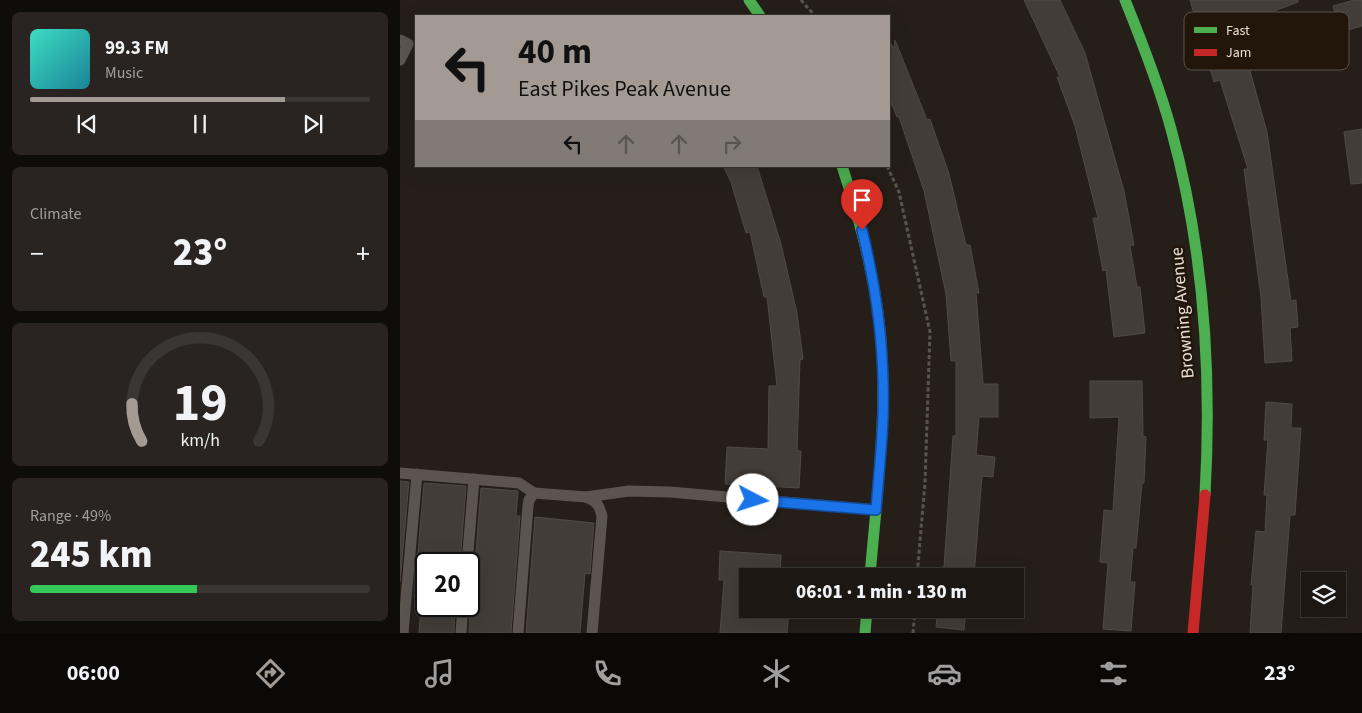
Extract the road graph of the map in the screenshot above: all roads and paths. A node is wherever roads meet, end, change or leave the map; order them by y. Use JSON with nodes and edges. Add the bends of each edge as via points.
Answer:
{"nodes":[{"id":1,"x":750,"y":0,"type":"edge"},
{"id":2,"x":801,"y":0,"type":"edge"},
{"id":3,"x":1125,"y":0,"type":"edge"},
{"id":4,"x":759,"y":15,"type":"edge"},
{"id":5,"x":814,"y":15,"type":"edge"},
{"id":6,"x":400,"y":40,"type":"edge"},
{"id":7,"x":400,"y":60,"type":"edge"},
{"id":8,"x":842,"y":167,"type":"edge"},
{"id":9,"x":887,"y":167,"type":"edge"},
{"id":10,"x":400,"y":473,"type":"edge"},
{"id":11,"x":417,"y":474,"type":"junction"},
{"id":12,"x":474,"y":479,"type":"junction"},
{"id":13,"x":534,"y":493,"type":"junction"},
{"id":14,"x":586,"y":497,"type":"junction"},
{"id":15,"x":876,"y":510,"type":"junction"},
{"id":16,"x":468,"y":552,"type":"edge"},
{"id":17,"x":871,"y":568,"type":"edge"},
{"id":18,"x":918,"y":568,"type":"edge"},
{"id":19,"x":462,"y":617,"type":"edge"},
{"id":20,"x":866,"y":618,"type":"edge"},
{"id":21,"x":914,"y":618,"type":"edge"},
{"id":22,"x":403,"y":633,"type":"edge"},
{"id":23,"x":460,"y":633,"type":"edge"},
{"id":24,"x":518,"y":633,"type":"edge"},
{"id":25,"x":592,"y":633,"type":"edge"},
{"id":26,"x":865,"y":633,"type":"edge"},
{"id":27,"x":913,"y":633,"type":"edge"},
{"id":28,"x":1193,"y":633,"type":"edge"}],
"edges":[{"from":1,"to":4,"type":"street"},
{"from":2,"to":5,"type":"path"},
{"from":3,"to":28,"type":"street","name":"Browning Avenue","via":[[1150,63],[1176,146],[1201,290],[1206,357],[1207,461]]},
{"from":6,"to":7,"type":"lane","via":[[408,44]]},
{"from":8,"to":15,"type":"street","via":[[870,263],[878,316],[883,382]]},
{"from":9,"to":18,"type":"path","via":[[899,192],[930,332],[925,483]]},
{"from":10,"to":11,"type":"lane"},
{"from":11,"to":12,"type":"lane"},
{"from":11,"to":22,"type":"lane"},
{"from":12,"to":13,"type":"lane","via":[[519,483]]},
{"from":12,"to":16,"type":"lane"},
{"from":13,"to":14,"type":"lane"},
{"from":13,"to":24,"type":"lane","via":[[528,506]]},
{"from":14,"to":15,"type":"lane","via":[[629,491],[670,492]]},
{"from":14,"to":25,"type":"lane","via":[[599,505],[602,516]]},
{"from":15,"to":17,"type":"street"},
{"from":19,"to":23,"type":"lane"},
{"from":20,"to":26,"type":"street"},
{"from":21,"to":27,"type":"path"}]}
